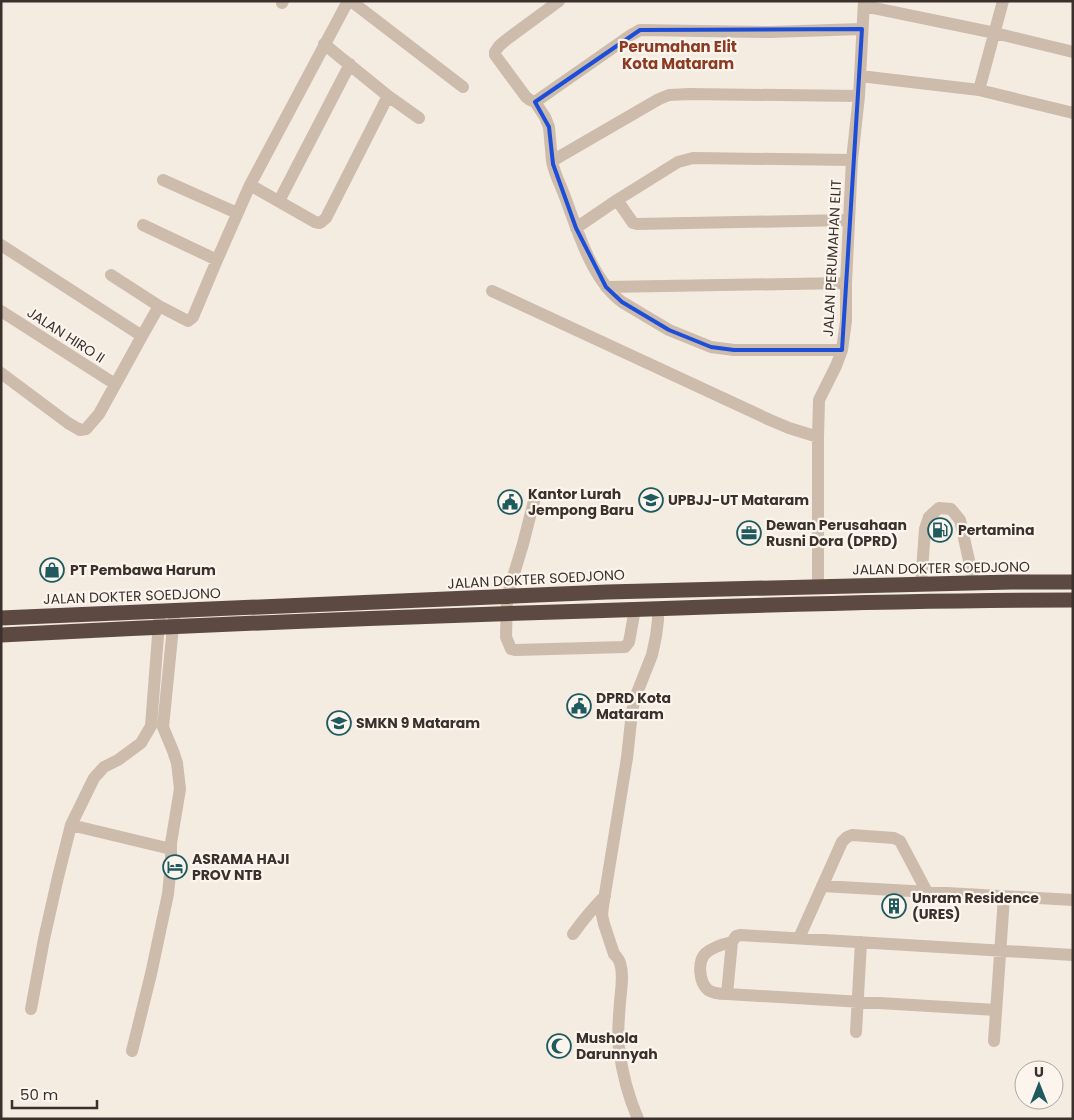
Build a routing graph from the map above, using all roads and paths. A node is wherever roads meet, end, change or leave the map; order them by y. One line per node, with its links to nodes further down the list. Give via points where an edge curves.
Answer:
1 (559, 1): 15 (street, via 495,52 526,97)
2 (1003, 1): 6 (street)
3 (347, 2): 7 (street); 11 (street)
4 (864, 4): 5 (street, JALAN PERUMAHAN ELIT); 6 (street)
5 (862, 29): 10 (street, JALAN PERUMAHAN ELIT); 15 (street, via 770,32 640,30)
6 (995, 33): 8 (street); 12 (street)
7 (324, 44): 9 (street); 21 (street)
8 (1073, 52)
9 (350, 64): 13 (street); 23 (street)
10 (860, 76): 12 (street); 14 (street, JALAN PERUMAHAN ELIT)
11 (463, 87)
12 (979, 90): 16 (street)
13 (388, 96): 17 (street); 23 (street, via 324,222 315,222)
14 (859, 96): 18 (street, JALAN PERUMAHAN ELIT); 19 (street, via 669,95)
15 (535, 102): 19 (street, via 549,127)
16 (1073, 113)
17 (419, 118)
18 (852, 160): 22 (street, via 694,158 678,162); 25 (street, JALAN PERUMAHAN ELIT)
19 (552, 161): 27 (street)
20 (163, 180): 24 (street)
21 (250, 185): 23 (street); 24 (street)
22 (617, 200): 25 (street, via 637,224); 27 (street)
23 (279, 201)
24 (237, 213): 29 (street)
25 (849, 220): 31 (street, JALAN PERUMAHAN ELIT)
26 (143, 225): 29 (street)
27 (576, 228): 32 (street)
28 (1, 245): 36 (street)
29 (217, 260): 34 (street, via 192,318 186,320)
30 (111, 275): 34 (street)
31 (846, 283): 32 (street); 37 (street, JALAN PERUMAHAN ELIT)
32 (606, 287): 37 (street, via 616,298 669,330 711,347)
33 (492, 291): 40 (street, via 770,420)
34 (159, 306): 36 (street)
35 (1, 311): 39 (street, JALAN HIRO II)
36 (142, 336): 39 (street)
37 (842, 350): 40 (street, JALAN PERUMAHAN ELIT, via 819,400)
38 (1, 372): 39 (street, via 80,430 86,429 96,418)
39 (115, 384)
40 (818, 437): 46 (street, JALAN PERUMAHAN ELIT)
41 (536, 493): 47 (street)
42 (1010, 582): 43 (highway, JALAN DOKTER SOEDJONO); 44 (highway, JALAN DOKTER SOEDJONO); 48 (highway)
43 (1073, 582)
44 (974, 583): 45 (highway, JALAN DOKTER SOEDJONO); 45 (street, via 960,520 951,509 939,508 929,517 925,529)
45 (921, 584): 46 (highway, JALAN DOKTER SOEDJONO)
46 (818, 587): 47 (highway, JALAN DOKTER SOEDJONO)
47 (507, 597): 52 (highway, JALAN DOKTER SOEDJONO); 53 (street)
48 (1011, 600): 49 (highway); 50 (highway)
49 (1073, 600)
50 (658, 608): 51 (highway); 62 (street, via 652,656 632,712)
51 (635, 609): 53 (highway); 53 (street, via 629,642 625,647 511,649 506,637)
52 (167, 610): 54 (highway, JALAN DOKTER SOEDJONO); 55 (street)
53 (506, 614): 55 (highway)
54 (1, 618)
55 (166, 627): 56 (highway); 57 (street)
56 (1, 635)
57 (157, 726): 58 (street, via 141,743 104,767 94,778); 59 (street, via 169,738 180,790)
58 (71, 825): 59 (street); 73 (street)
59 (171, 849): 77 (street, via 168,894)
60 (822, 886): 61 (street); 61 (street, via 842,842 852,835 900,841); 66 (street)
61 (928, 892): 63 (street)
62 (605, 896): 65 (street); 78 (street, via 604,924 621,967 618,1029 622,1068)
63 (1004, 897): 64 (street); 69 (street)
64 (1073, 900)
65 (574, 934)
66 (799, 938): 67 (street, via 740,935); 68 (street)
67 (732, 942): 71 (street); 71 (street, via 712,949 701,959 702,981 707,989)
68 (861, 942): 69 (street); 72 (street)
69 (1000, 951): 70 (street); 74 (street)
70 (1073, 955)
71 (728, 994): 72 (street)
72 (857, 1002): 74 (street); 75 (street)
73 (31, 1009)
74 (996, 1010): 76 (street)
75 (856, 1032)
76 (994, 1041)
77 (132, 1051)
78 (638, 1119)

